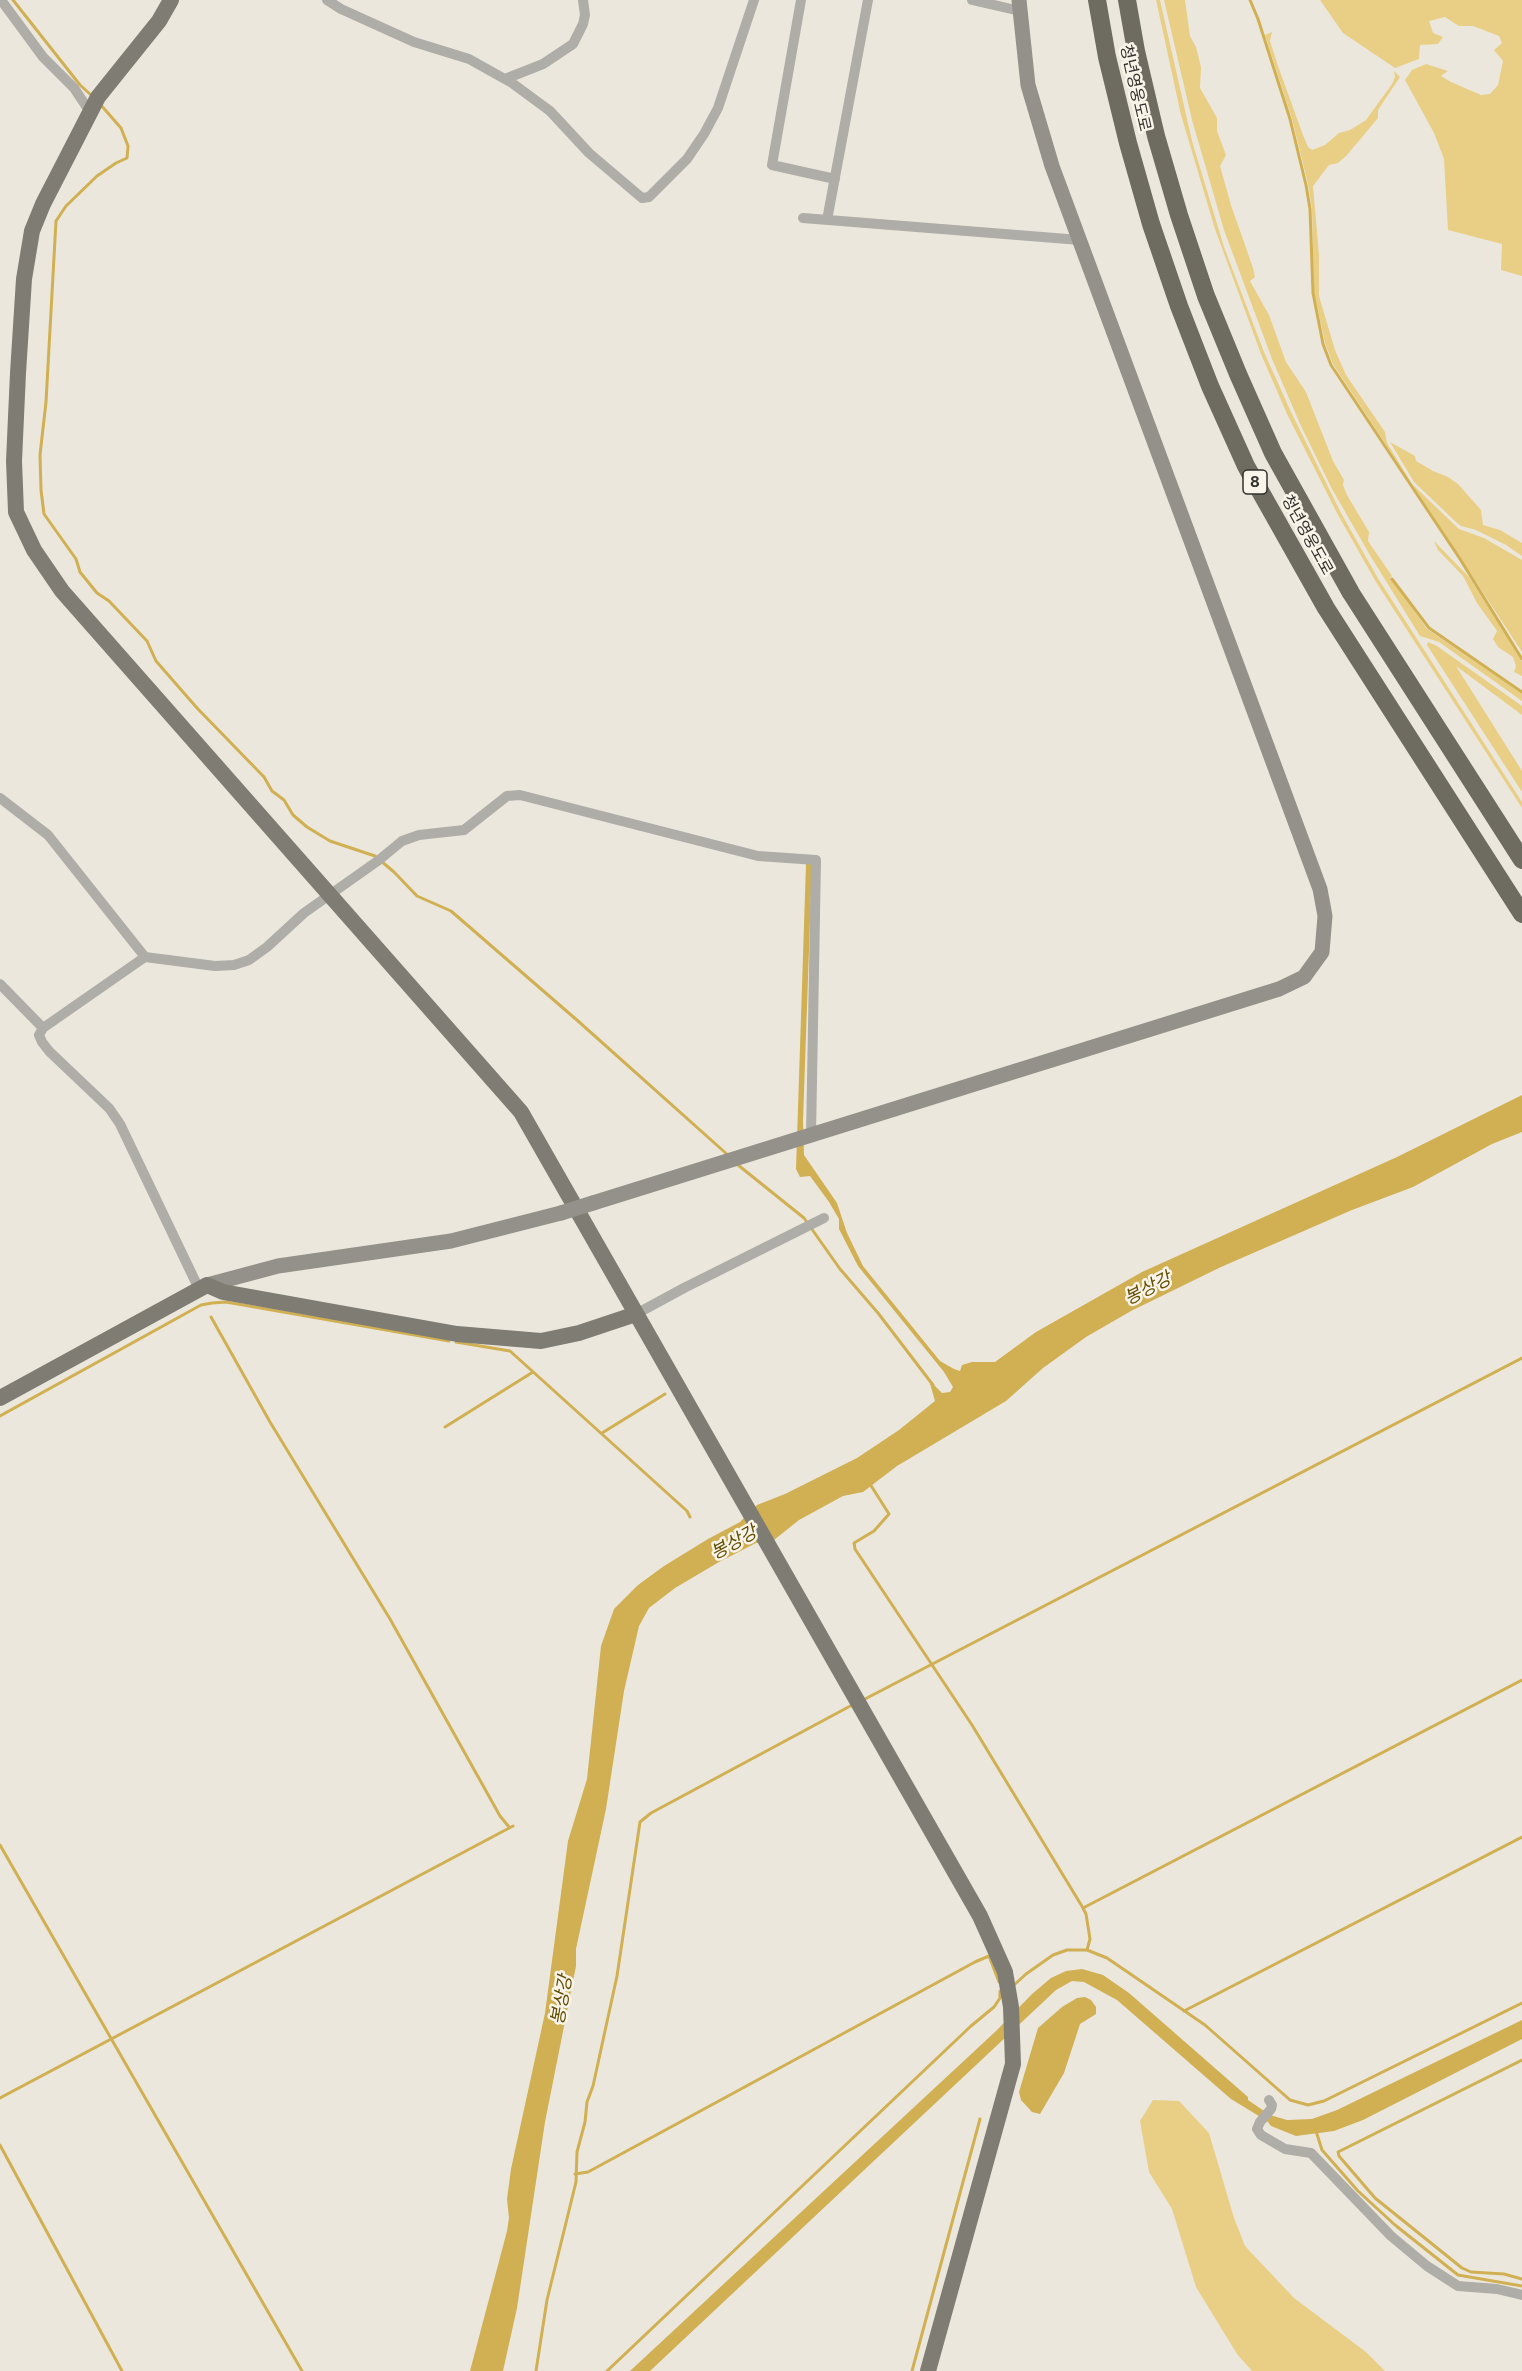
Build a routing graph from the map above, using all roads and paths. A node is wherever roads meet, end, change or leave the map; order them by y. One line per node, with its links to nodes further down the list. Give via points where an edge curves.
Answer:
1 (1, 0): 15 (street)
2 (171, 0): 15 (main road)
3 (327, 0): 13 (street, via 414,42 469,59)
4 (583, 0): 12 (street, via 583,24 573,44)
5 (754, 0): 14 (street, via 709,126 687,159 649,197 642,198 613,174 550,111)
6 (801, 0): 16 (street, via 772,165)
7 (868, 0): 16 (street)
8 (972, 0): 11 (street)
9 (1097, 0): 23 (highway, 청년영웅도로 / 8, via 1118,100 1151,224 1210,386 1246,466 1326,608)
10 (1127, 0): 21 (highway, 청년영웅도로 / 8, via 1156,136 1179,215 1230,355 1273,453 1351,592)
11 (1020, 5): 19 (main road, via 1024,60 1034,110)
12 (530, 70): 13 (street); 14 (street, via 524,80)
13 (505, 79): 14 (street)
14 (524, 91)
15 (90, 112): 22 (main road, via 43,204 29,244 15,428 16,512 34,550 62,591)
16 (835, 179): 18 (street)
17 (803, 218): 18 (street)
18 (827, 220): 19 (street)
19 (1080, 240): 27 (main road, via 1320,889 1325,916 1322,951 1304,977 1279,989)
20 (0, 798): 24 (street, via 48,835)
21 (1522, 860)
22 (329, 895): 24 (street, via 249,960 215,966); 27 (street, via 402,841 464,830 507,796 520,795 758,856 816,860); 30 (main road, via 521,1112)
23 (1522, 914)
24 (146, 957): 26 (street)
25 (0, 984): 26 (street)
26 (43, 1028): 29 (street, via 39,1035 42,1042 97,1094 120,1125)
27 (809, 1136): 29 (main road, bridge, via 561,1213 451,1241 278,1266)
28 (824, 1218): 30 (street, via 684,1288)
29 (203, 1287): 30 (main road, via 457,1334 541,1341 579,1334); 31 (main road)
30 (631, 1305): 34 (main road, via 980,1916 1005,1972 1013,2064)
31 (0, 1398)
32 (1270, 2104): 33 (street, via 1257,2129 1261,2135 1285,2149 1311,2153 1391,2236 1440,2275 1458,2286)
33 (1522, 2295)
34 (928, 2371)

